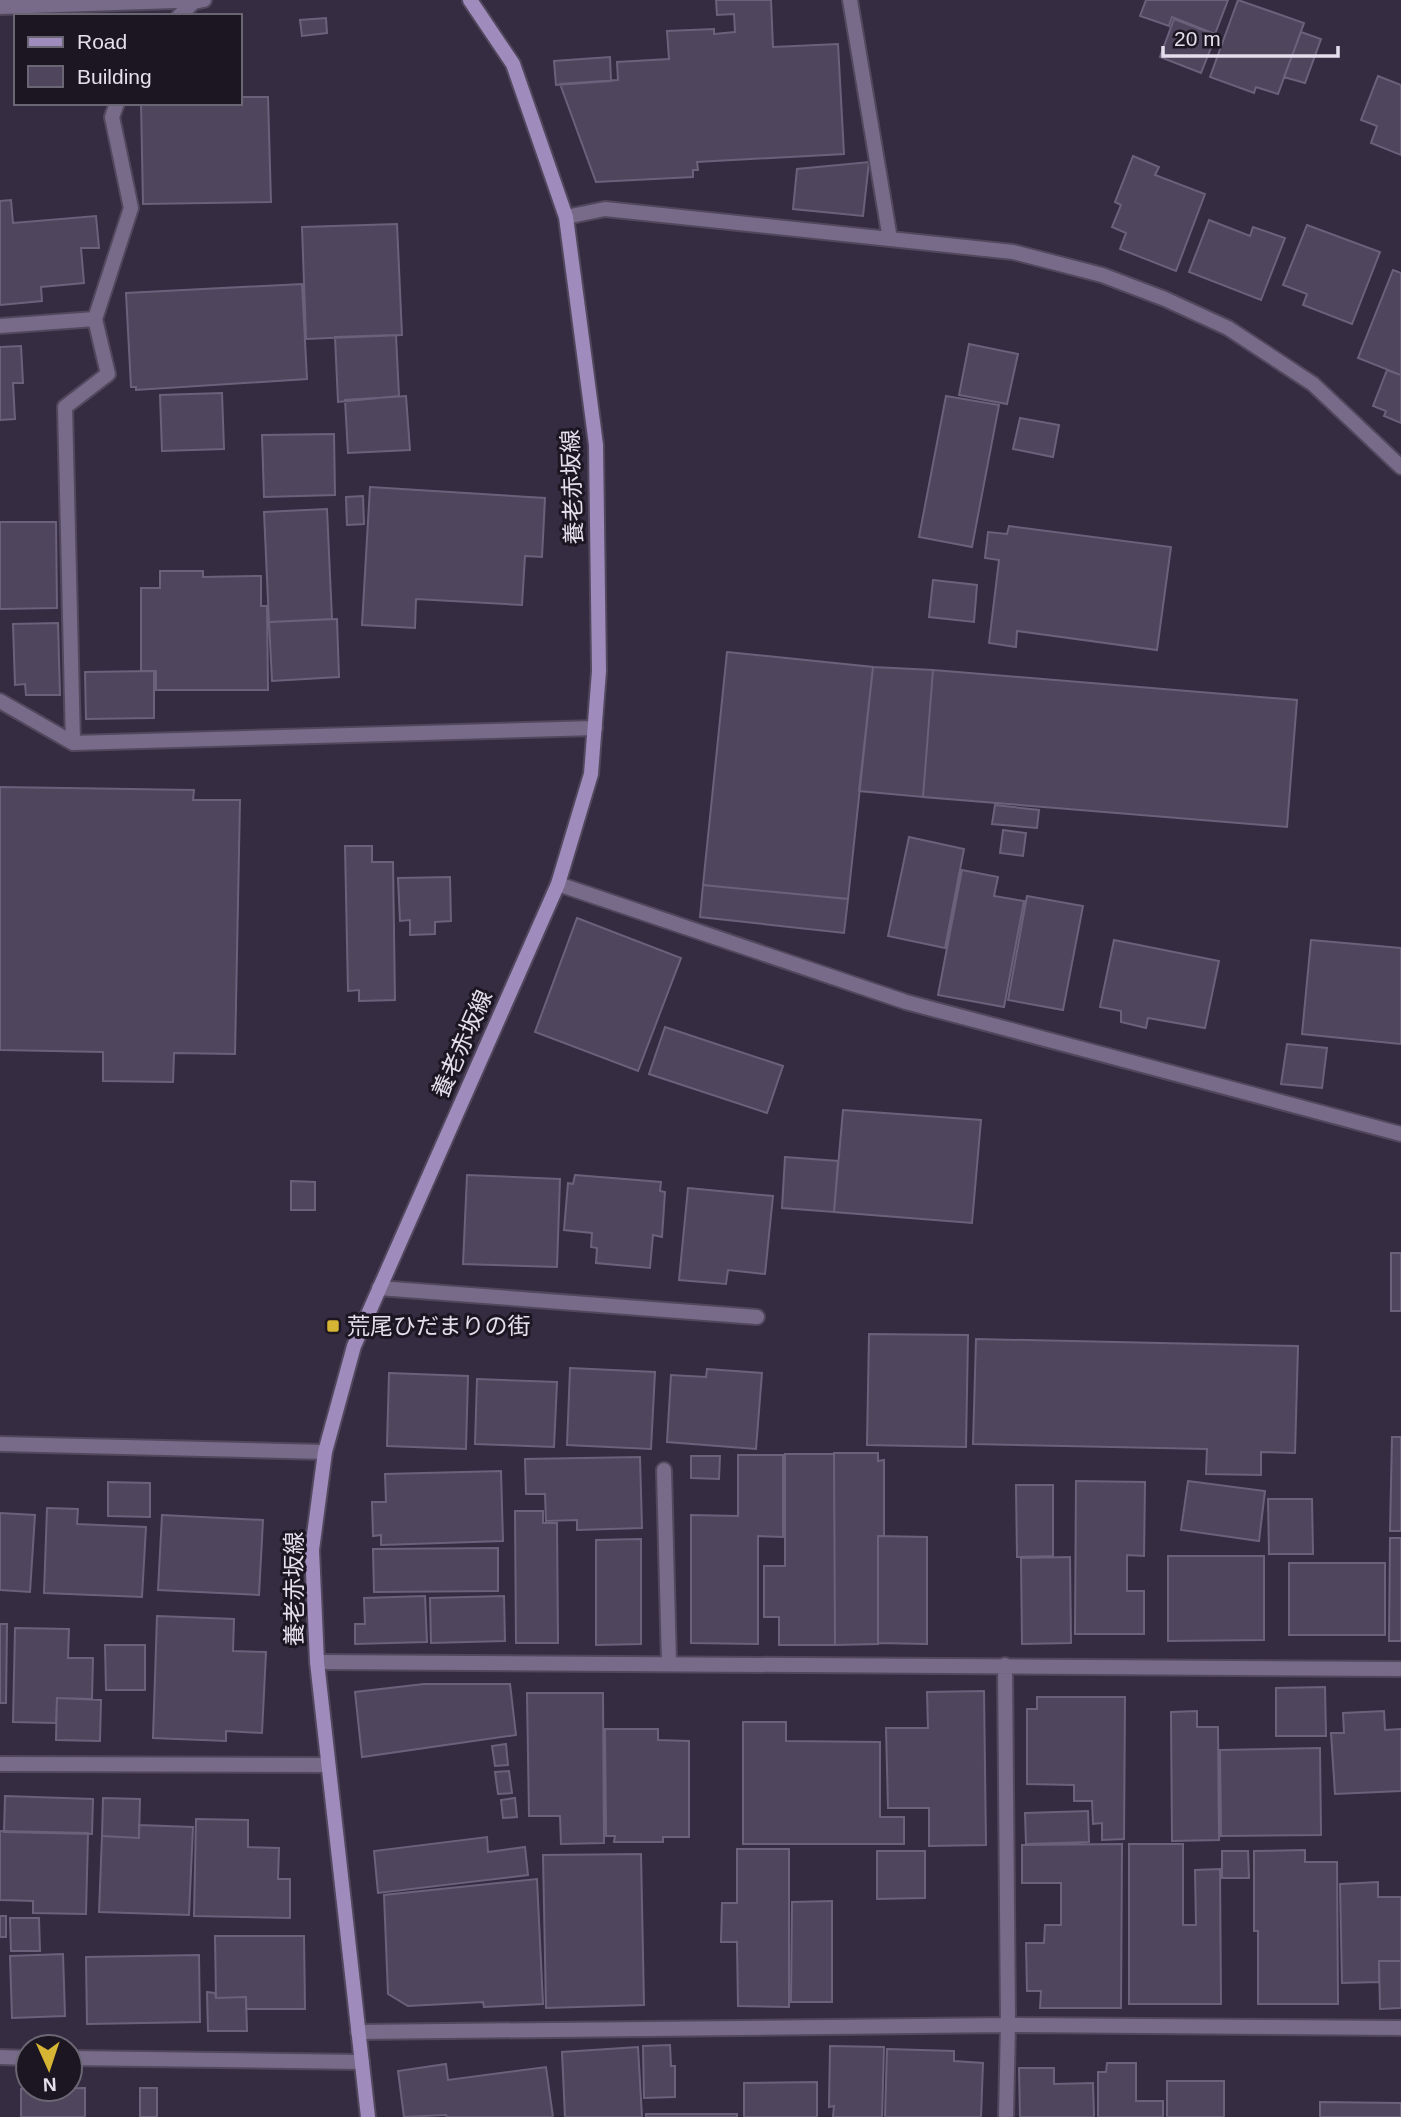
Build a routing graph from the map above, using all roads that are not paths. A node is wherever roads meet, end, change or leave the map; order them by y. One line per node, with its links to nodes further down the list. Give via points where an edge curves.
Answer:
1 (204, 0): 4 (street); 5 (street, via 195,1)
2 (470, 0): 7 (main road, 養老赤坂線, via 513,64)
3 (850, 0): 8 (street)
4 (0, 7)
5 (181, 14)
6 (116, 105): 9 (street, via 112,117 131,208)
7 (566, 217): 8 (street, via 605,209); 13 (main road, 養老赤坂線, via 596,445 599,671)
8 (890, 239): 11 (street, via 1013,252 1102,275 1166,299 1228,328 1313,384)
9 (95, 319): 10 (street); 14 (street, via 107,374 65,407)
10 (0, 326)
11 (1401, 467)
12 (0, 701): 14 (street)
13 (595, 728): 14 (street); 15 (main road, 養老赤坂線, via 591,774)
14 (73, 743)
15 (558, 884): 16 (street, via 906,1002); 17 (main road, 養老赤坂線)
16 (1401, 1134)
17 (379, 1289): 18 (street); 20 (main road, 養老赤坂線, via 354,1346)
18 (757, 1317)
19 (0, 1444): 20 (street)
20 (325, 1452): 22 (main road, 養老赤坂線, via 312,1549)
21 (664, 1470): 23 (street)
22 (317, 1662): 23 (street); 27 (main road, 養老赤坂線)
23 (669, 1663): 24 (street)
24 (1005, 1665): 25 (street); 28 (street)
25 (1401, 1669)
26 (0, 1764): 27 (street)
27 (328, 1765): 30 (main road, 養老赤坂線)
28 (1008, 2025): 29 (street); 30 (street); 34 (street)
29 (1401, 2028)
30 (358, 2032): 32 (main road, 養老赤坂線)
31 (84, 2058): 32 (street)
32 (362, 2062): 33 (main road, 養老赤坂線)
33 (368, 2117)
34 (1006, 2117)

